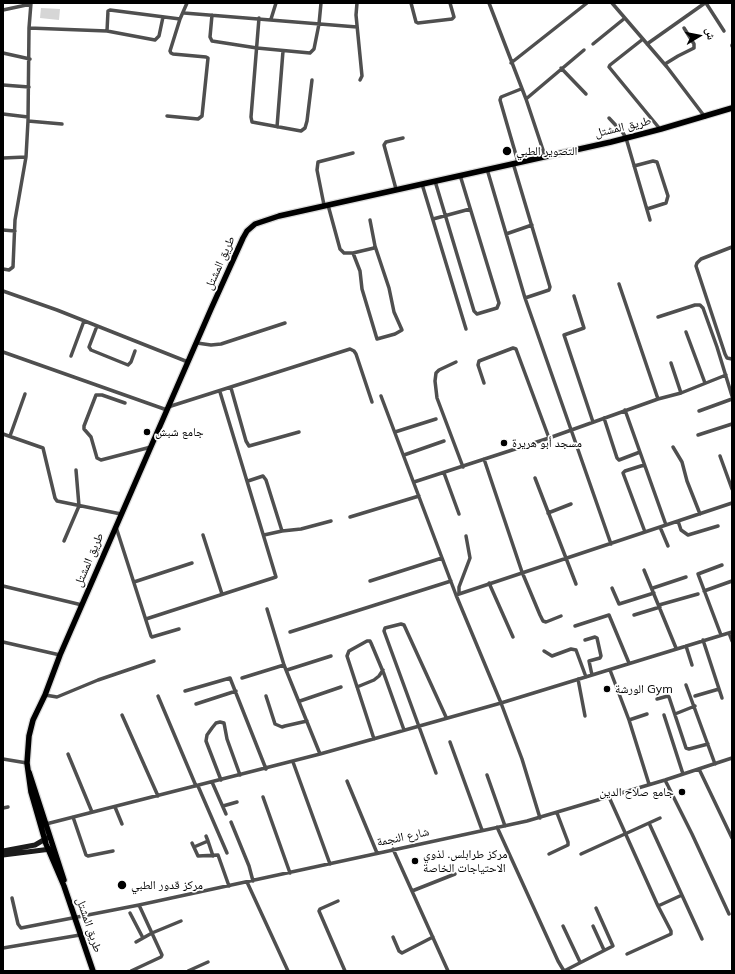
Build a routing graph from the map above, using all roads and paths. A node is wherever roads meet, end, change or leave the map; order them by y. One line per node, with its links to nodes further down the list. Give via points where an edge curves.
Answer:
1 (188, 3): 13 (street)
2 (276, 3): 19 (street)
3 (321, 3): 20 (street)
4 (357, 3): 21 (street)
5 (411, 3): 6 (street, via 418,23 452,19 454,17)
6 (450, 3)
7 (489, 3): 34 (street)
8 (587, 3): 34 (street)
9 (612, 3): 17 (street)
10 (706, 3): 25 (street); 28 (street)
11 (31, 4): 12 (street); 22 (street)
12 (3, 10)
13 (184, 12): 14 (street); 18 (street)
14 (212, 15): 16 (street); 29 (street, via 212,41)
15 (163, 17): 18 (street); 24 (street, via 159,36 155,40); 24 (street, via 110,10)
16 (259, 18): 19 (street); 29 (street)
17 (625, 18): 26 (street); 27 (street)
18 (180, 19): 46 (street, via 170,53 208,58 202,116)
19 (271, 19): 20 (street)
20 (320, 24): 21 (street); 31 (street, via 312,53)
21 (357, 27): 38 (street, via 362,76)
22 (29, 28): 24 (street); 33 (street)
23 (684, 28): 35 (street, via 694,48)
24 (107, 31)
25 (724, 31)
26 (643, 39): 28 (street); 52 (street, via 609,67)
27 (593, 44)
28 (647, 44): 35 (street)
29 (257, 48): 31 (street); 51 (street, via 251,121)
30 (584, 50): 36 (street)
31 (283, 51): 51 (street)
32 (3, 53): 33 (street)
33 (30, 59): 40 (street)
34 (511, 63): 41 (street)
35 (665, 64): 47 (street)
36 (561, 68): 42 (street); 43 (street)
37 (312, 80): 51 (street, via 305,128 301,131)
38 (360, 80)
39 (3, 85): 40 (street)
40 (29, 87): 49 (street)
41 (521, 89): 43 (street); 59 (street, via 501,97 500,100)
42 (586, 94)
43 (526, 99): 56 (street)
44 (732, 108): 47 (main road, طريق المشتل)
45 (3, 114): 49 (street)
46 (167, 116)
47 (705, 117): 52 (main road, طريق المشتل)
48 (609, 118): 54 (street)
49 (28, 119): 50 (street); 57 (street)
50 (62, 124)
51 (277, 127)
52 (660, 130): 54 (main road, طريق المشتل)
53 (403, 138): 65 (street, via 386,142 384,145)
54 (626, 138): 56 (main road, طريق المشتل); 60 (street)
55 (353, 153): 66 (street, via 318,162 316,170)
56 (545, 156): 59 (main road, طريق المشتل)
57 (26, 157): 58 (street); 75 (street)
58 (3, 158)
59 (515, 162): 61 (main road, طريق المشتل); 73 (street)
60 (634, 166): 68 (street); 68 (street, via 657,162 668,196 666,203)
61 (487, 169): 62 (main road, طريق المشتل); 76 (street)
62 (460, 175): 63 (main road, طريق المشتل); 67 (street)
63 (435, 181): 64 (main road, طريق المشتل); 69 (street)
64 (422, 184): 65 (main road, طريق المشتل); 70 (street)
65 (396, 189): 66 (main road, طريق المشتل)
66 (326, 204): 79 (street, via 340,249 344,253); 91 (main road, طريق المشتل, via 263,221 248,231)
67 (470, 209): 69 (street); 69 (street, via 499,303 497,308 478,314 474,311)
68 (647, 209): 72 (street)
69 (446, 216): 70 (street)
70 (433, 219): 89 (street)
71 (370, 220): 77 (street)
72 (650, 220)
73 (532, 225): 76 (street); 84 (street, via 550,287 549,290)
74 (3, 230): 75 (street)
75 (15, 231): 80 (street, via 13,267 9,270)
76 (506, 234): 84 (street)
77 (375, 246): 79 (street); 79 (street, via 394,312 402,330 395,334 377,339)
78 (732, 247): 95 (street, via 701,259 696,266 725,354 727,358)
79 (353, 253)
80 (3, 269)
81 (619, 284): 108 (street)
82 (3, 291): 86 (street)
83 (574, 296): 117 (street, via 584,328 564,335)
84 (524, 298): 119 (street)
85 (658, 317): 99 (street, via 700,305)
86 (84, 321): 88 (street); 94 (street)
87 (285, 323): 91 (street, via 221,344)
88 (97, 326): 92 (street, via 89,347 91,350 128,365); 96 (street)
89 (466, 329)
90 (686, 332): 101 (street)
91 (197, 343): 96 (main road, طريق المشتل)
92 (136, 351)
93 (3, 352): 112 (street)
94 (71, 356)
95 (732, 359)
96 (188, 362): 112 (main road, طريق المشتل)
97 (456, 362): 134 (street, via 439,370 435,381 437,398)
98 (670, 363): 104 (street)
99 (726, 375): 101 (street); 107 (street)
100 (484, 383): 125 (street, via 479,361 516,349)
101 (705, 384): 104 (street)
102 (231, 388): 103 (street); 110 (street, via 350,350 356,354); 120 (street, via 249,446)
103 (220, 392): 112 (street); 138 (street)
104 (681, 393): 108 (street)
105 (25, 394): 124 (street)
106 (381, 396): 121 (street)
107 (732, 396)
108 (658, 399): 113 (street)
109 (732, 399): 114 (street)
110 (372, 402)
111 (125, 403): 127 (street, via 96,395 84,429 92,440 98,458 101,460)
112 (168, 409): 127 (main road, طريق المشتل)
113 (626, 410): 115 (street); 129 (street)
114 (699, 411)
115 (604, 418): 117 (street); 129 (street, via 619,460)
116 (436, 419): 121 (street)
117 (593, 422): 119 (street)
118 (732, 424): 123 (street)
119 (571, 429): 125 (street); 162 (street)
120 (299, 432)
121 (395, 432): 130 (street)
122 (3, 434): 124 (street)
123 (698, 435)
124 (10, 436): 144 (street, via 43,448 56,500)
125 (548, 438): 132 (street)
126 (444, 441): 130 (street)
127 (151, 447): 146 (main road, طريق المشتل)
128 (673, 447): 148 (street, via 682,462)
129 (640, 452): 133 (street)
130 (404, 455): 139 (street)
131 (720, 456): 140 (street)
132 (484, 459): 134 (street); 169 (street)
133 (644, 465): 152 (street); 157 (street, via 624,473)
134 (463, 466): 136 (street)
135 (76, 470): 144 (street)
136 (444, 473): 139 (street); 147 (street)
137 (535, 478): 145 (street)
138 (248, 481): 156 (street, via 263,476 266,480); 159 (street)
139 (414, 482): 141 (street)
140 (732, 489)
141 (419, 496): 149 (street); 164 (street)
142 (732, 503): 148 (street)
143 (571, 504): 145 (street)
144 (79, 506): 146 (street); 161 (street)
145 (548, 512): 165 (street)
146 (122, 514): 153 (main road, طريق المشتل)
147 (459, 514)
148 (700, 514): 151 (street)
149 (350, 516)
150 (331, 521): 156 (street)
151 (678, 521): 152 (street); 154 (street, via 681,530 688,535)
152 (666, 525): 155 (street)
153 (116, 526): 174 (street); 184 (main road, طريق المشتل)
154 (718, 526)
155 (660, 527): 157 (street); 163 (street)
156 (282, 531): 159 (street)
157 (645, 532): 162 (street)
158 (203, 535): 181 (street)
159 (264, 535): 181 (street, via 276,577)
160 (466, 536): 182 (street, via 470,558)
161 (64, 541)
162 (611, 544): 165 (street)
163 (668, 546)
164 (442, 558): 171 (street); 172 (street)
165 (565, 558): 169 (street); 176 (street)
166 (192, 564): 174 (street)
167 (722, 565): 180 (street, via 698,574)
168 (644, 570): 179 (street)
169 (522, 572): 175 (street); 188 (street, via 543,621)
170 (686, 577): 179 (street)
171 (370, 581)
172 (451, 581): 182 (street); 192 (street)
173 (732, 581): 180 (street)
174 (134, 582): 189 (street)
175 (490, 583): 182 (street); 195 (street)
176 (576, 584)
177 (3, 586): 184 (street)
178 (612, 588): 179 (street, via 619,604)
179 (653, 590): 185 (street)
180 (704, 591): 194 (street)
181 (222, 594): 189 (street)
182 (457, 594): 229 (street)
183 (698, 594): 185 (street)
184 (82, 605): 203 (main road, طريق المشتل)
185 (659, 606): 187 (street); 201 (street)
186 (267, 609): 207 (street)
187 (634, 615)
188 (561, 616)
189 (146, 619): 191 (street, via 152,637)
190 (575, 626): 206 (street, via 609,615)
191 (179, 630)
192 (290, 632)
193 (730, 632): 194 (street); 198 (street)
194 (721, 635): 197 (street)
195 (513, 637)
196 (585, 640): 212 (street, via 597,638 601,656 589,661)
197 (703, 640): 200 (street); 219 (street)
198 (732, 641)
199 (3, 642): 203 (street)
200 (686, 646): 201 (street); 208 (street)
201 (676, 648): 206 (street)
202 (544, 651): 213 (street, via 552,656 571,649 576,650)
203 (60, 655): 222 (main road, طريق المشتل)
204 (330, 656): 209 (street)
205 (154, 661): 222 (street, via 56,697)
206 (629, 663): 211 (street)
207 (284, 665): 209 (street); 214 (street)
208 (692, 665)
209 (287, 670): 228 (street)
210 (383, 670): 218 (street, via 374,680); 218 (street, via 370,641 348,651 347,656); 241 (street)
211 (610, 670): 212 (street); 238 (street)
212 (592, 675): 213 (street)
213 (586, 677): 215 (street)
214 (242, 678)
215 (578, 679): 229 (street); 236 (street)
216 (686, 685): 231 (street)
217 (341, 687): 228 (street)
218 (357, 687): 242 (street)
219 (719, 689): 225 (street); 226 (street)
220 (185, 691): 221 (street, via 228,677)
221 (236, 691): 230 (street); 252 (street)
222 (45, 695): 251 (main road, طريق المشتل, via 33,720)
223 (158, 696): 263 (street)
224 (266, 696): 239 (street, via 276,724 282,727)
225 (695, 696)
226 (722, 698)
227 (658, 699): 233 (street, via 668,696)
228 (300, 701): 239 (street)
229 (501, 703): 237 (street); 276 (street)
230 (196, 704)
231 (695, 706): 233 (street); 244 (street)
232 (647, 714): 238 (street)
233 (675, 714): 244 (street, via 686,748)
234 (122, 715): 264 (street)
235 (664, 715): 255 (street)
236 (585, 716)
237 (446, 717): 240 (street); 240 (street, via 404,625 385,628)
238 (629, 720): 262 (street)
239 (307, 721): 246 (street)
240 (418, 726): 241 (street); 254 (street)
241 (404, 730): 242 (street)
242 (374, 739): 246 (street)
243 (450, 742): 284 (street)
244 (708, 744): 250 (street)
245 (68, 754): 272 (street)
246 (320, 754): 249 (street)
247 (732, 758): 250 (street, شارع النجمة)
248 (3, 759): 251 (street)
249 (293, 762): 252 (street); 300 (street)
250 (715, 764): 253 (street, شارع النجمة)
251 (27, 766): 280 (main road, طريق المشتل); 287 (main road, طريق المشتل, via 31,792)
252 (266, 768): 256 (street)
253 (699, 769): 255 (street, شارع النجمة); 288 (street)
254 (436, 772)
255 (683, 774): 259 (street, شارع النجمة)
256 (240, 775): 258 (street); 258 (street, via 224,723 216,723 209,731 206,741)
257 (487, 775): 282 (street)
258 (221, 780): 261 (street)
259 (665, 780): 262 (street, شارع النجمة); 314 (street)
260 (347, 781): 295 (street)
261 (212, 782): 263 (street); 269 (street)
262 (649, 784): 266 (street, شارع النجمة)
263 (197, 786): 264 (street); 294 (street)
264 (158, 796): 268 (street)
265 (262, 797): 301 (street)
266 (609, 797): 273 (street, شارع النجمة); 285 (street)
267 (237, 802): 269 (street)
268 (115, 806): 272 (street); 281 (street)
269 (223, 806): 274 (street)
270 (8, 807): 271 (street)
271 (3, 808)
272 (92, 812): 275 (street)
273 (557, 812): 276 (street, شارع النجمة); 296 (street, via 568,845)
274 (226, 814)
275 (74, 817): 280 (street); 293 (street, via 86,855)
276 (540, 818): 282 (street, شارع النجمة)
277 (660, 818): 279 (street)
278 (231, 822): 303 (street)
279 (649, 823): 285 (street); 307 (street)
280 (46, 824): 287 (main road, طريق المشتل)
281 (122, 824)
282 (505, 826): 283 (street, شارع النجمة)
283 (497, 827): 284 (street, شارع النجمة); 330 (street, via 562,970)
284 (482, 830): 291 (street, شارع النجمة)
285 (626, 833): 297 (street); 311 (street)
286 (206, 836): 289 (street)
287 (48, 838): 290 (main road, طريق المشتل); 292 (main road, via 36,845)
288 (732, 838)
289 (208, 841): 299 (street); 299 (street, via 193,845 198,856)
290 (51, 849): 298 (main road); 315 (main road, طريق المشتل, via 64,879)
291 (393, 849): 295 (street, شارع النجمة); 306 (street)
292 (3, 851)
293 (113, 851)
294 (227, 852)
295 (377, 853): 300 (street, شارع النجمة)
296 (549, 854)
297 (581, 854)
298 (3, 855)
299 (213, 856): 305 (street, via 218,855)
300 (330, 864): 301 (street, شارع النجمة)
301 (290, 873): 303 (street, شارع النجمة)
302 (456, 874): 306 (street)
303 (253, 881): 304 (street, شارع النجمة)
304 (247, 882): 305 (street, شارع النجمة); 334 (street)
305 (230, 886): 310 (street, شارع النجمة)
306 (412, 891): 322 (street)
307 (682, 895): 311 (street); 324 (street)
308 (12, 898): 315 (street, شارع النجمة, via 21,928)
309 (338, 900): 335 (street, via 319,911)
310 (139, 905): 315 (street, شارع النجمة); 319 (street)
311 (658, 906): 328 (street, via 671,934)
312 (596, 908): 327 (street, via 613,944 612,948)
313 (130, 913): 323 (street)
314 (728, 914)
315 (74, 917): 320 (main road, طريق المشتل)
316 (181, 921): 319 (street)
317 (564, 926): 330 (street)
318 (593, 926): 327 (street)
319 (152, 933): 323 (street); 332 (street, via 162,956)
320 (80, 935): 326 (street); 331 (main road, طريق المشتل)
321 (393, 937): 322 (street, via 402,953)
322 (433, 937): 336 (street)
323 (143, 938): 325 (street)
324 (702, 939)
325 (136, 942)
326 (3, 948)
327 (604, 950): 330 (street)
328 (628, 954)
329 (208, 962): 333 (street)
330 (580, 962)
331 (93, 971)
332 (131, 971)
333 (188, 971)
334 (288, 971)
335 (345, 971)
336 (448, 971)

